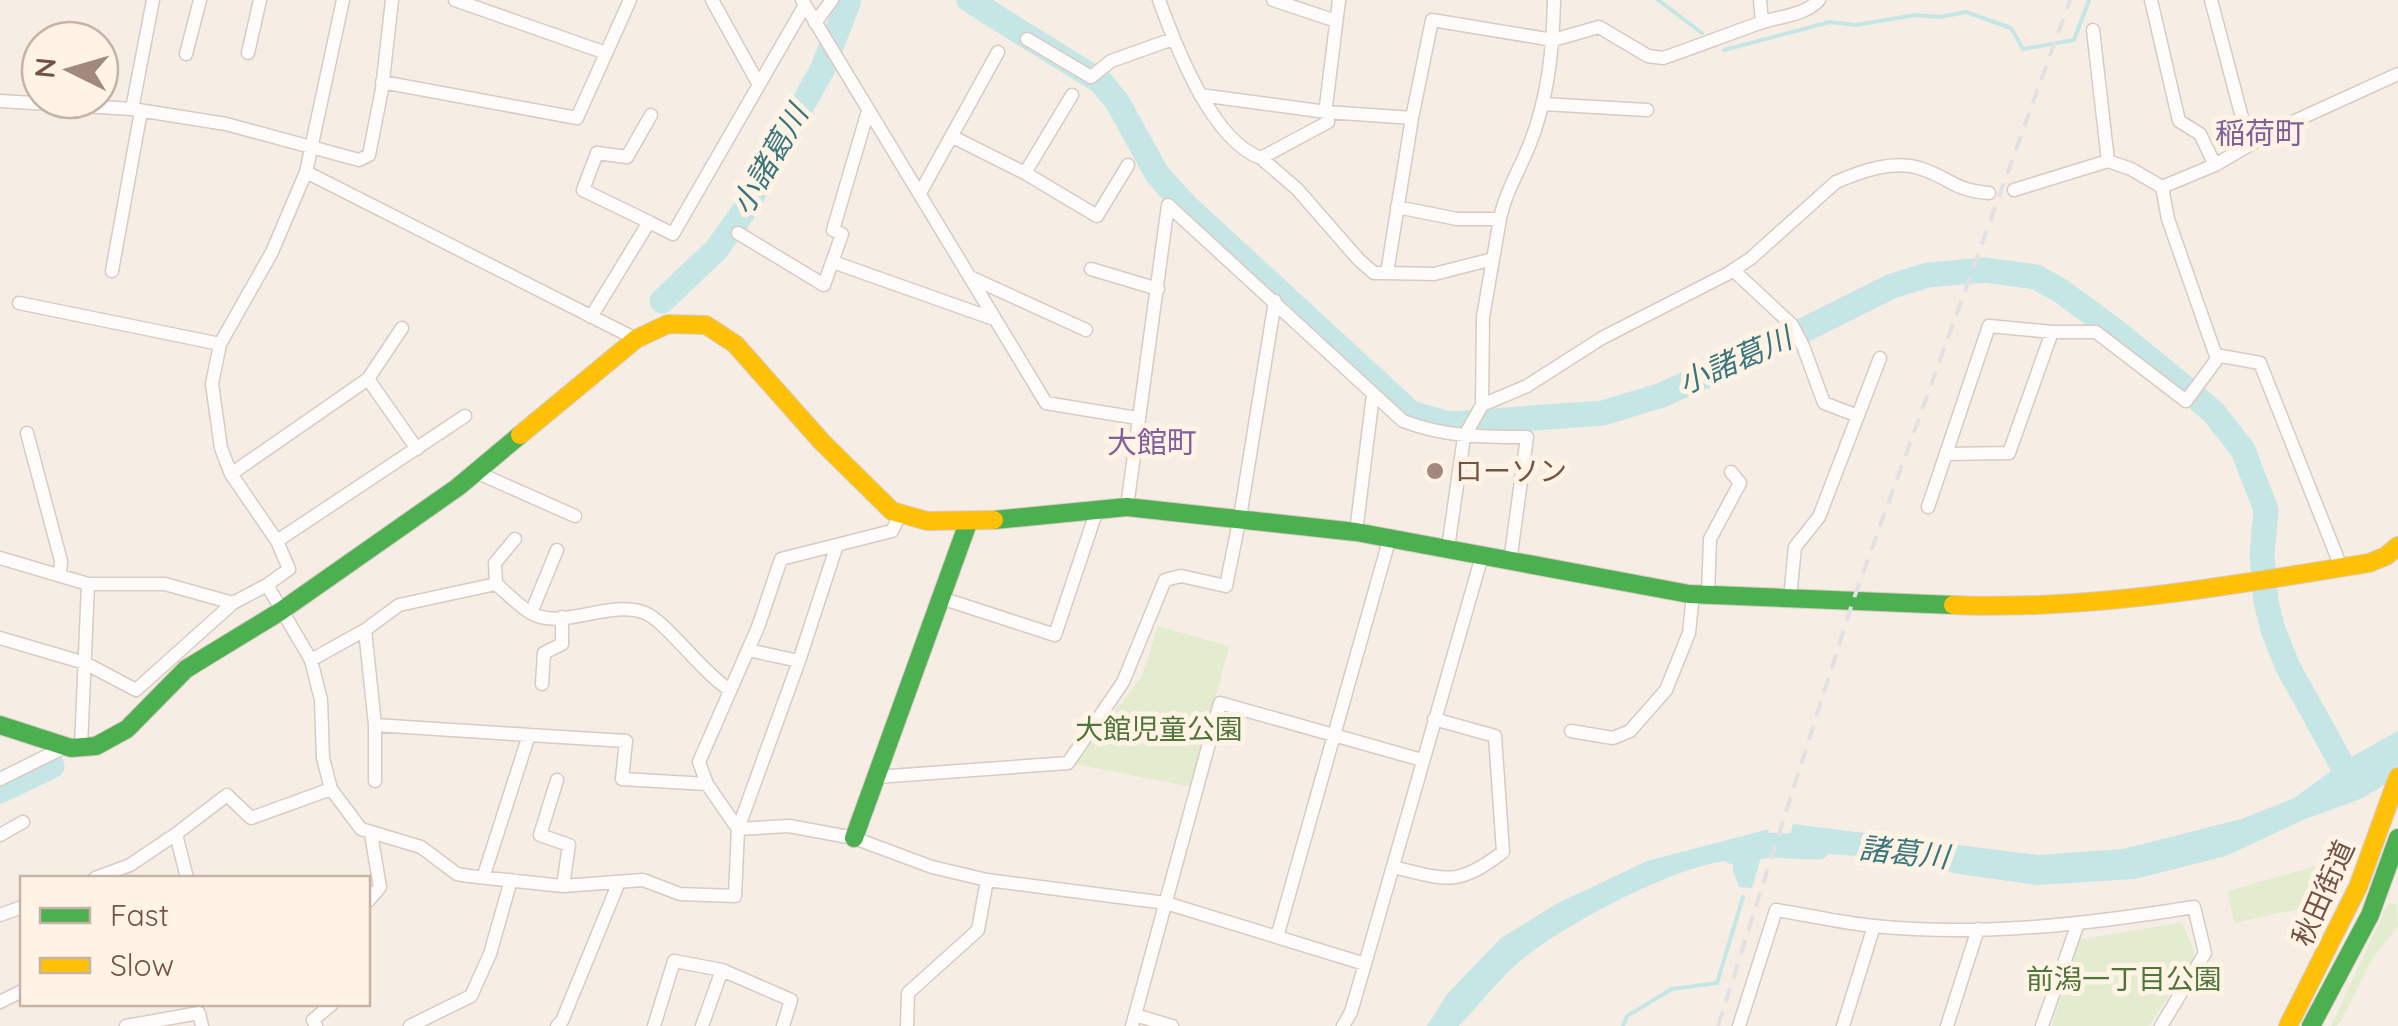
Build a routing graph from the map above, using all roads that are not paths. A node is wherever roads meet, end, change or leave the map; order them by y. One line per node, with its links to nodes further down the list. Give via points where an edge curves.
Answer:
1 (154, 0): 37 (street)
2 (200, 0): 29 (street)
3 (260, 0): 27 (street)
4 (343, 0): 45 (street)
5 (392, 0): 31 (street)
6 (455, 0): 28 (street)
7 (630, 0): 28 (street)
8 (712, 0): 32 (street)
9 (832, 0): 21 (street)
10 (1159, 0): 24 (street)
11 (1273, 0): 19 (street)
12 (1338, 0): 19 (street)
13 (1554, 0): 25 (street)
14 (1760, 0): 20 (street)
15 (1818, 0): 20 (street)
16 (2151, 0): 49 (street, via 2180,121 2200,134)
17 (2211, 0): 44 (street)
18 (804, 2): 21 (street); 32 (street)
19 (1336, 22): 40 (street)
20 (1762, 22): 25 (street, via 1663,58 1599,27)
21 (815, 24): 39 (street)
22 (2093, 30): 47 (street)
23 (1027, 39): 24 (street, via 1091,77 1111,61)
24 (1173, 39): 34 (street)
25 (1554, 40): 36 (street); 42 (street, via 1432,20)
26 (998, 52): 43 (street)
27 (248, 53)
28 (606, 53): 31 (street, via 577,118)
29 (186, 54)
30 (2398, 74): 44 (street)
31 (382, 82): 45 (street, via 369,155 359,160)
32 (758, 84): 58 (street, via 673,234)
33 (1072, 95): 51 (street)
34 (1200, 95): 40 (street); 46 (street, via 1244,152)
35 (0, 101): 37 (street)
36 (1543, 104): 38 (street); 57 (street)
37 (136, 110): 45 (street, via 226,124); 64 (street)
38 (1647, 110)
39 (868, 111): 54 (street); 61 (street, via 833,230 842,234)
40 (1327, 112): 42 (street); 46 (street, via 1328,122)
41 (651, 116): 58 (street, via 628,157 597,153 583,190)
42 (1412, 118): 56 (street)
43 (952, 136): 51 (street); 54 (street)
44 (2250, 144): 49 (street)
45 (313, 149): 50 (street)
46 (1261, 158): 65 (street, via 1359,260 1374,273)
47 (2108, 161): 52 (street); 53 (street)
48 (1128, 164): 51 (street, via 1097,216)
49 (2215, 165): 52 (street)
50 (306, 172): 70 (street); 76 (street, via 272,252)
51 (1026, 173)
52 (2162, 188): 77 (street)
53 (2014, 190)
54 (920, 192): 66 (street)
55 (1990, 193): 63 (street, via 1962,190 1922,169 1869,169 1836,182)
56 (1398, 207): 57 (street, via 1457,220); 65 (street)
57 (1500, 219): 60 (street)
58 (650, 222): 70 (street)
59 (738, 233): 61 (street, via 824,285)
60 (1493, 259): 65 (street, via 1434,274); 81 (street)
61 (832, 262): 71 (street)
62 (1090, 268): 67 (street)
63 (1733, 270): 81 (street); 83 (street, via 1792,325 1824,403)
64 (112, 271)
65 (1387, 273)
66 (970, 277): 71 (street); 73 (street)
67 (1158, 289): 68 (street, via 1168,205); 84 (street)
68 (1274, 301): 80 (street); 97 (street)
69 (19, 303): 76 (street)
70 (591, 317): 75 (street)
71 (991, 318): 84 (street, via 1046,404)
72 (402, 328): 79 (street)
73 (1086, 330)
74 (2052, 332): 77 (street, via 2096,332 2186,401); 88 (street, via 2009,453); 88 (street, via 1989,326)
75 (636, 339): 89 (street); 95 (street, via 668,324 706,326 735,344 822,442)
76 (220, 344): 91 (street, via 213,396)
77 (2216, 355): 110 (street, via 2260,362)
78 (1880, 358): 83 (street)
79 (368, 378): 87 (street); 91 (street)
80 (1373, 395): 86 (street, via 1403,421); 99 (street)
81 (1482, 406): 86 (street)
82 (466, 416): 87 (street)
83 (1858, 416): 117 (street, via 1820,517 1794,547)
84 (1137, 418): 92 (street)
85 (27, 433): 111 (street)
86 (1464, 436): 105 (street); 109 (street, via 1527,438)
87 (416, 449): 102 (street)
88 (1946, 454): 93 (street)
89 (476, 472): 96 (street); 119 (street)
90 (1732, 472): 115 (street, via 1740,483 1710,539)
91 (231, 474): 102 (street)
92 (1127, 507): 94 (street); 97 (street)
93 (1928, 508)
94 (1097, 510): 98 (street); 116 (street, via 1054,635)
95 (900, 515): 98 (street); 103 (street, via 892,530)
96 (575, 516)
97 (1240, 517): 99 (street); 138 (street, via 1226,586 1180,576 1165,580 1123,682 1068,763)
98 (968, 523): 116 (street)
99 (1356, 532): 100 (street)
100 (1390, 537): 105 (street); 134 (street)
101 (516, 538): 113 (street, via 495,563)
102 (276, 541): 114 (street, via 290,569)
103 (837, 545): 124 (street, via 781,559); 126 (street)
104 (2398, 546): 110 (street, via 2368,563)
105 (1448, 548): 107 (street)
106 (557, 550): 120 (street)
107 (1482, 556): 109 (street); 130 (street)
108 (0, 558): 111 (street)
109 (1510, 562): 115 (street)
110 (2341, 568): 117 (street, via 2055,606)
111 (60, 575): 112 (street)
112 (88, 584): 118 (street, via 165,584); 127 (street)
113 (496, 584): 120 (street); 122 (street, via 399,605)
114 (267, 585): 118 (street); 119 (street)
115 (1700, 594): 117 (street); 133 (street, via 1666,690 1630,731 1613,738)
116 (941, 598): 138 (street)
117 (1790, 598)
118 (233, 602): 127 (street, via 136,690)
119 (281, 611): 125 (street); 136 (street, via 186,669 127,729 96,746)
120 (531, 613): 121 (street)
121 (562, 617): 128 (street, via 562,644 544,653); 129 (street, via 627,608 650,614 712,680)
122 (365, 630): 125 (street); 131 (street)
123 (0, 638): 127 (street)
124 (748, 650): 126 (street); 129 (street)
125 (311, 660): 144 (street)
126 (799, 662): 146 (street)
127 (85, 664): 136 (street)
128 (542, 684)
129 (730, 690): 143 (street, via 699,762)
130 (1434, 719): 137 (street); 152 (street, via 1495,736 1503,852 1477,872 1448,880)
131 (375, 724): 135 (street); 142 (street)
132 (0, 725): 136 (street)
133 (1571, 731)
134 (1333, 735): 137 (street); 161 (street, via 1220,703); 165 (street)
135 (530, 736): 143 (street, via 626,741 622,779); 153 (street)
136 (72, 748): 140 (street)
137 (1422, 760): 152 (street)
138 (877, 777): 150 (street)
139 (2398, 777): 186 (street, 秋田街道, via 2350,903)
140 (0, 779)
141 (557, 780): 159 (street, via 540,835 569,845)
142 (375, 781)
143 (707, 784): 146 (street)
144 (331, 788): 147 (street, via 251,818 227,795); 148 (street)
145 (23, 822): 149 (street)
146 (738, 829): 150 (street, via 789,826); 158 (street, via 735,896)
147 (176, 834): 154 (street); 155 (street)
148 (371, 834): 153 (street, via 420,847 457,874); 160 (street, via 380,887)
149 (0, 835)
150 (854, 838): 157 (street)
151 (2398, 838): 187 (street, 秋田街道, via 2370,914)
152 (1393, 867): 166 (street)
153 (484, 875): 156 (street)
154 (101, 876)
155 (186, 876)
156 (511, 880): 159 (street); 173 (street, via 471,996)
157 (987, 880): 161 (street); 178 (street, via 978,930 908,993)
158 (619, 882): 159 (street); 174 (street)
159 (563, 886)
160 (370, 899)
161 (1166, 904): 165 (street); 170 (street)
162 (1874, 926): 164 (street); 181 (street, via 1776,910); 182 (street)
163 (2077, 926): 164 (street); 184 (street); 185 (street, via 2194,907 2206,954)
164 (1978, 930): 183 (street)
165 (1277, 937): 166 (street)
166 (1365, 964): 180 (street)
167 (722, 970): 175 (street, via 674,960); 176 (street); 177 (street, via 791,1000)
168 (330, 1006): 172 (street, via 313,1020)
169 (201, 1014): 171 (street)
170 (1133, 1021): 179 (street)
171 (126, 1026)
172 (316, 1026)
173 (410, 1026)
174 (558, 1026)
175 (654, 1026)
176 (702, 1026)
177 (783, 1026)
178 (907, 1026)
179 (1172, 1026)
180 (1343, 1026)
181 (1740, 1026)
182 (1843, 1026)
183 (1948, 1026)
184 (2042, 1026)
185 (2161, 1026)
186 (2288, 1026)
187 (2311, 1026)

